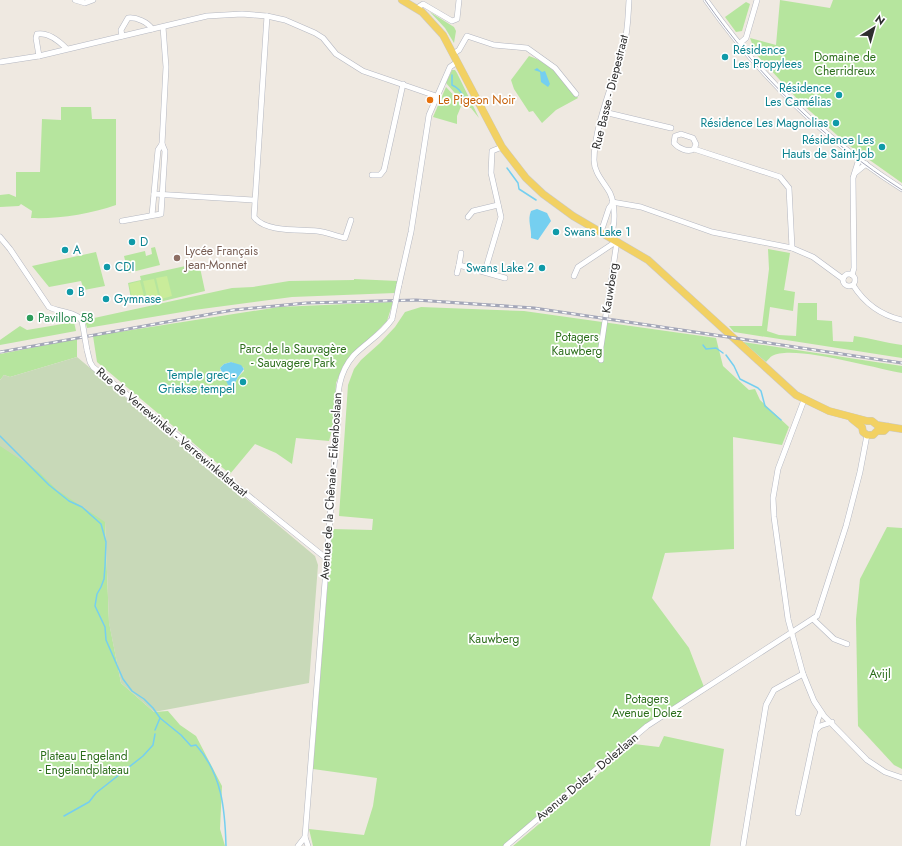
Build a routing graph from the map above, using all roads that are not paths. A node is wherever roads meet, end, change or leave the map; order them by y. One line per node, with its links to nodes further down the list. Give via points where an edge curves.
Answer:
1 (75, 0): 2 (street, via 85,3)
2 (93, 0)
3 (402, 0): 8 (main road)
4 (459, 0): 8 (street, via 458,19 452,20 423,4)
5 (629, 0): 22 (street, Rue Basse - Diepestraat, via 625,43)
6 (706, 0): 13 (street)
7 (757, 0): 13 (street, via 746,38)
8 (417, 8): 15 (main road, via 438,29)
9 (267, 16): 10 (street, via 207,16); 19 (street, via 286,20 315,33 323,38 336,54 362,70); 34 (street)
10 (163, 27): 11 (street); 24 (street, via 166,67)
11 (152, 29): 12 (street); 12 (street, via 150,25 134,17 128,18 121,30)
12 (122, 36): 14 (street)
13 (739, 44): 27 (street, via 794,104)
14 (66, 48): 16 (street); 16 (street, via 43,33 37,34)
15 (453, 54): 18 (main road); 20 (street, via 459,50 467,36 494,45 529,49 555,68)
16 (39, 56): 17 (street)
17 (0, 62)
18 (457, 62): 21 (street, Avenue de la Chênaie - Eikenboslaan, via 450,67); 25 (main road)
19 (403, 84): 21 (street); 30 (street, via 384,170 380,175)
20 (576, 94)
21 (436, 96): 61 (street, Avenue de la Chênaie - Eikenboslaan, bridge, via 428,115 411,232 392,319 378,336 354,355 338,384)
22 (604, 112): 23 (street); 35 (street, Rue Basse - Diepestraat, via 596,140 594,161 596,170 610,193)
23 (671, 128)
24 (162, 144): 32 (street, via 158,150); 33 (street, via 165,151)
25 (502, 147): 36 (street, via 492,151 491,173); 41 (main road, via 526,178 543,194 563,210)
26 (694, 149): 44 (street, via 780,177 789,188)
27 (859, 159): 28 (street); 29 (street)
28 (866, 164): 29 (street); 31 (street)
29 (855, 173): 49 (street)
30 (372, 175)
31 (902, 189)
32 (154, 194): 33 (street); 37 (street)
33 (162, 195): 34 (street); 37 (street, via 161,214)
34 (253, 200): 39 (street, via 256,220 280,228 319,231 345,238)
35 (612, 203): 41 (street); 43 (street, Rue Basse - Diepestraat); 44 (street, via 641,207 712,232)
36 (498, 205): 38 (street, via 473,211); 47 (street, via 500,217)
37 (152, 215): 40 (street)
38 (468, 217)
39 (351, 220)
40 (122, 221)
41 (601, 232): 43 (main road)
42 (0, 237): 61 (street, Rue de Verrewinkel - Verrewinkelstraat, bridge, via 49,307 78,316 82,321 93,367)
43 (614, 239): 50 (street, via 578,267); 55 (street, Kauwberg); 56 (main road, via 648,260 779,381)
44 (792, 248): 51 (street, via 817,259 843,279)
45 (461, 253): 46 (street)
46 (459, 265): 47 (street); 48 (street)
47 (485, 271): 52 (street)
48 (457, 273)
49 (852, 275): 51 (street); 53 (street, via 855,278)
50 (574, 276)
51 (844, 277): 53 (street, via 843,282 846,286)
52 (505, 278)
53 (854, 285): 54 (street, via 870,306 885,315)
54 (902, 320)
55 (601, 360)
56 (804, 400): 57 (main road); 63 (street, via 778,469 773,498)
57 (865, 424): 58 (main road, via 872,421); 60 (main road, via 863,432)
58 (877, 428): 59 (main road); 60 (main road, via 873,435)
59 (902, 429)
60 (867, 435): 62 (street, via 846,526 820,610)
61 (327, 559): 71 (street, Avenue de la Chênaie - Eikenboslaan)
62 (813, 619): 63 (street, Avenue Dolez - Dolezlaan); 64 (street, via 834,639)
63 (791, 632): 65 (street); 74 (street, Avenue Dolez - Dolezlaan, via 647,726)
64 (847, 644)
65 (803, 674): 66 (street); 75 (street, via 774,690 766,705)
66 (821, 712): 67 (street); 68 (street)
67 (832, 722): 68 (street); 69 (street, via 872,764)
68 (816, 730): 70 (street)
69 (902, 778)
70 (798, 814)
71 (306, 837): 72 (street); 73 (street, Avenue de la Chênaie - Eikenboslaan)
72 (298, 846)
73 (308, 846)
74 (506, 846)
75 (743, 846)

